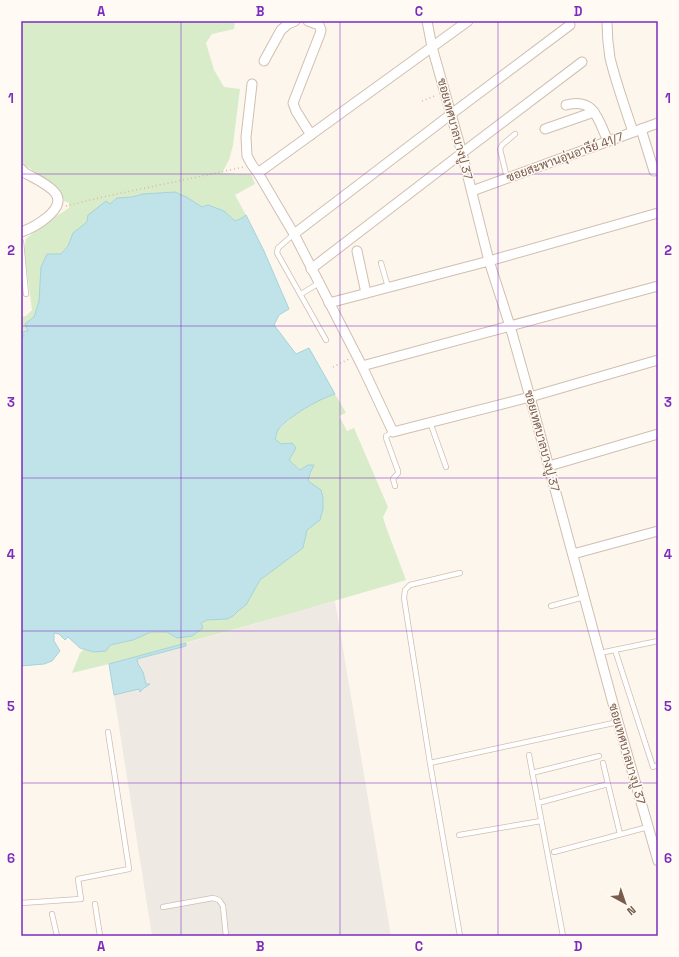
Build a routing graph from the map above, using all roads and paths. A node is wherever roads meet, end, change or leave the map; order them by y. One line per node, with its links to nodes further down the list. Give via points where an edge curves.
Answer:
1 (295, 21): 8 (street, via 282,30)
2 (308, 21): 20 (street, via 319,25 321,30 293,102)
3 (427, 21): 7 (street, ซอยเทศบาลบางปู 37)
4 (468, 21): 7 (street)
5 (607, 21): 18 (street, via 613,68)
6 (570, 25): 15 (street)
7 (432, 47): 11 (street, ซอยเทศบาลบางปู 37); 20 (street)
8 (264, 61)
9 (582, 62): 22 (street)
10 (252, 84): 23 (street, via 246,137 248,156)
11 (444, 92): 12 (path); 15 (street, ซอยเทศบาลบางปู 37)
12 (422, 101)
13 (566, 105): 14 (street, via 585,105)
14 (594, 112): 17 (street); 21 (street)
15 (450, 115): 22 (street, ซอยเทศบาลบางปู 37); 32 (street)
16 (658, 123): 18 (street, ซอยสะพานอุ่นอารีย์ 41/7)
17 (545, 129)
18 (637, 130): 21 (street, ซอยสะพานอุ่นอารีย์ 41/7); 25 (street)
19 (515, 134): 27 (lane, via 500,150)
20 (311, 135): 26 (street)
21 (608, 141): 27 (street, ซอยสะพานอุ่นอารีย์ 41/7)
22 (462, 153): 28 (street, ซอยเทศบาลบางปู 37); 37 (street)
23 (252, 165): 26 (street); 29 (path)
24 (21, 169): 31 (street, via 51,188 58,199 56,208 46,218)
25 (654, 171)
26 (258, 173): 32 (street)
27 (507, 178): 28 (street, ซอยสะพานอุ่นอารีย์ 41/7)
28 (472, 192): 35 (street, ซอยเทศบาลบางปู 37)
29 (68, 206)
30 (658, 213): 35 (street)
31 (21, 232)
32 (294, 234): 37 (street); 43 (lane, via 278,248 277,253)
33 (21, 242): 42 (lane)
34 (357, 251): 41 (street)
35 (490, 261): 40 (street); 45 (street, ซอยเทศบาลบางปู 37)
36 (381, 263): 40 (lane)
37 (312, 269): 38 (street)
38 (318, 283): 43 (lane); 44 (street)
39 (658, 286): 45 (street)
40 (388, 287): 41 (street)
41 (366, 293): 44 (street)
42 (26, 294)
43 (301, 294): 46 (lane)
44 (328, 303): 47 (street)
45 (510, 326): 49 (street); 51 (street, ซอยเทศบาลบางปู 37)
46 (326, 340)
47 (356, 355): 49 (street); 50 (path)
48 (658, 360): 51 (street)
49 (362, 366): 53 (street)
50 (333, 367)
51 (530, 397): 52 (street); 55 (street, ซอยเทศบาลบางปู 37)
52 (430, 422): 53 (street); 56 (lane)
53 (393, 432): 57 (lane, via 386,438 398,472 393,480)
54 (658, 434): 55 (street)
55 (549, 466): 59 (street, ซอยเทศบาลบางปู 37)
56 (446, 467)
57 (395, 486)
58 (658, 531): 59 (street)
59 (573, 554): 61 (street, ซอยเทศบาลบางปู 37)
60 (460, 573): 70 (lane, via 410,585 405,590 404,598)
61 (584, 597): 62 (lane); 65 (street, ซอยเทศบาลบางปู 37)
62 (551, 606)
63 (658, 641): 64 (lane)
64 (615, 650): 65 (lane); 72 (lane, via 653,767)
65 (600, 653): 66 (street, ซอยเทศบาลบางปู 37)
66 (618, 722): 70 (lane); 77 (street, ซอยเทศบาลบางปู 37)
67 (108, 732): 83 (lane, via 129,869 78,879 81,899)
68 (529, 755): 73 (lane)
69 (599, 756): 73 (lane)
70 (430, 763): 90 (lane)
71 (603, 763): 74 (lane)
72 (658, 765)
73 (532, 773): 75 (lane)
74 (608, 784): 75 (lane); 79 (lane)
75 (538, 803): 76 (lane)
76 (541, 821): 78 (lane); 91 (lane)
77 (648, 827): 79 (lane); 80 (street, ซอยเทศบาลบางปู 37)
78 (459, 834)
79 (620, 834): 81 (lane)
80 (656, 843): 82 (street, ซอยเทศบาลบางปู 37)
81 (554, 852)
82 (658, 861)
83 (21, 903)
84 (95, 904): 88 (lane)
85 (163, 907): 89 (lane, via 213,898 219,900 223,906)
86 (52, 914): 87 (lane)
87 (56, 936)
88 (100, 936)
89 (226, 936)
90 (460, 936)
91 (563, 936)

